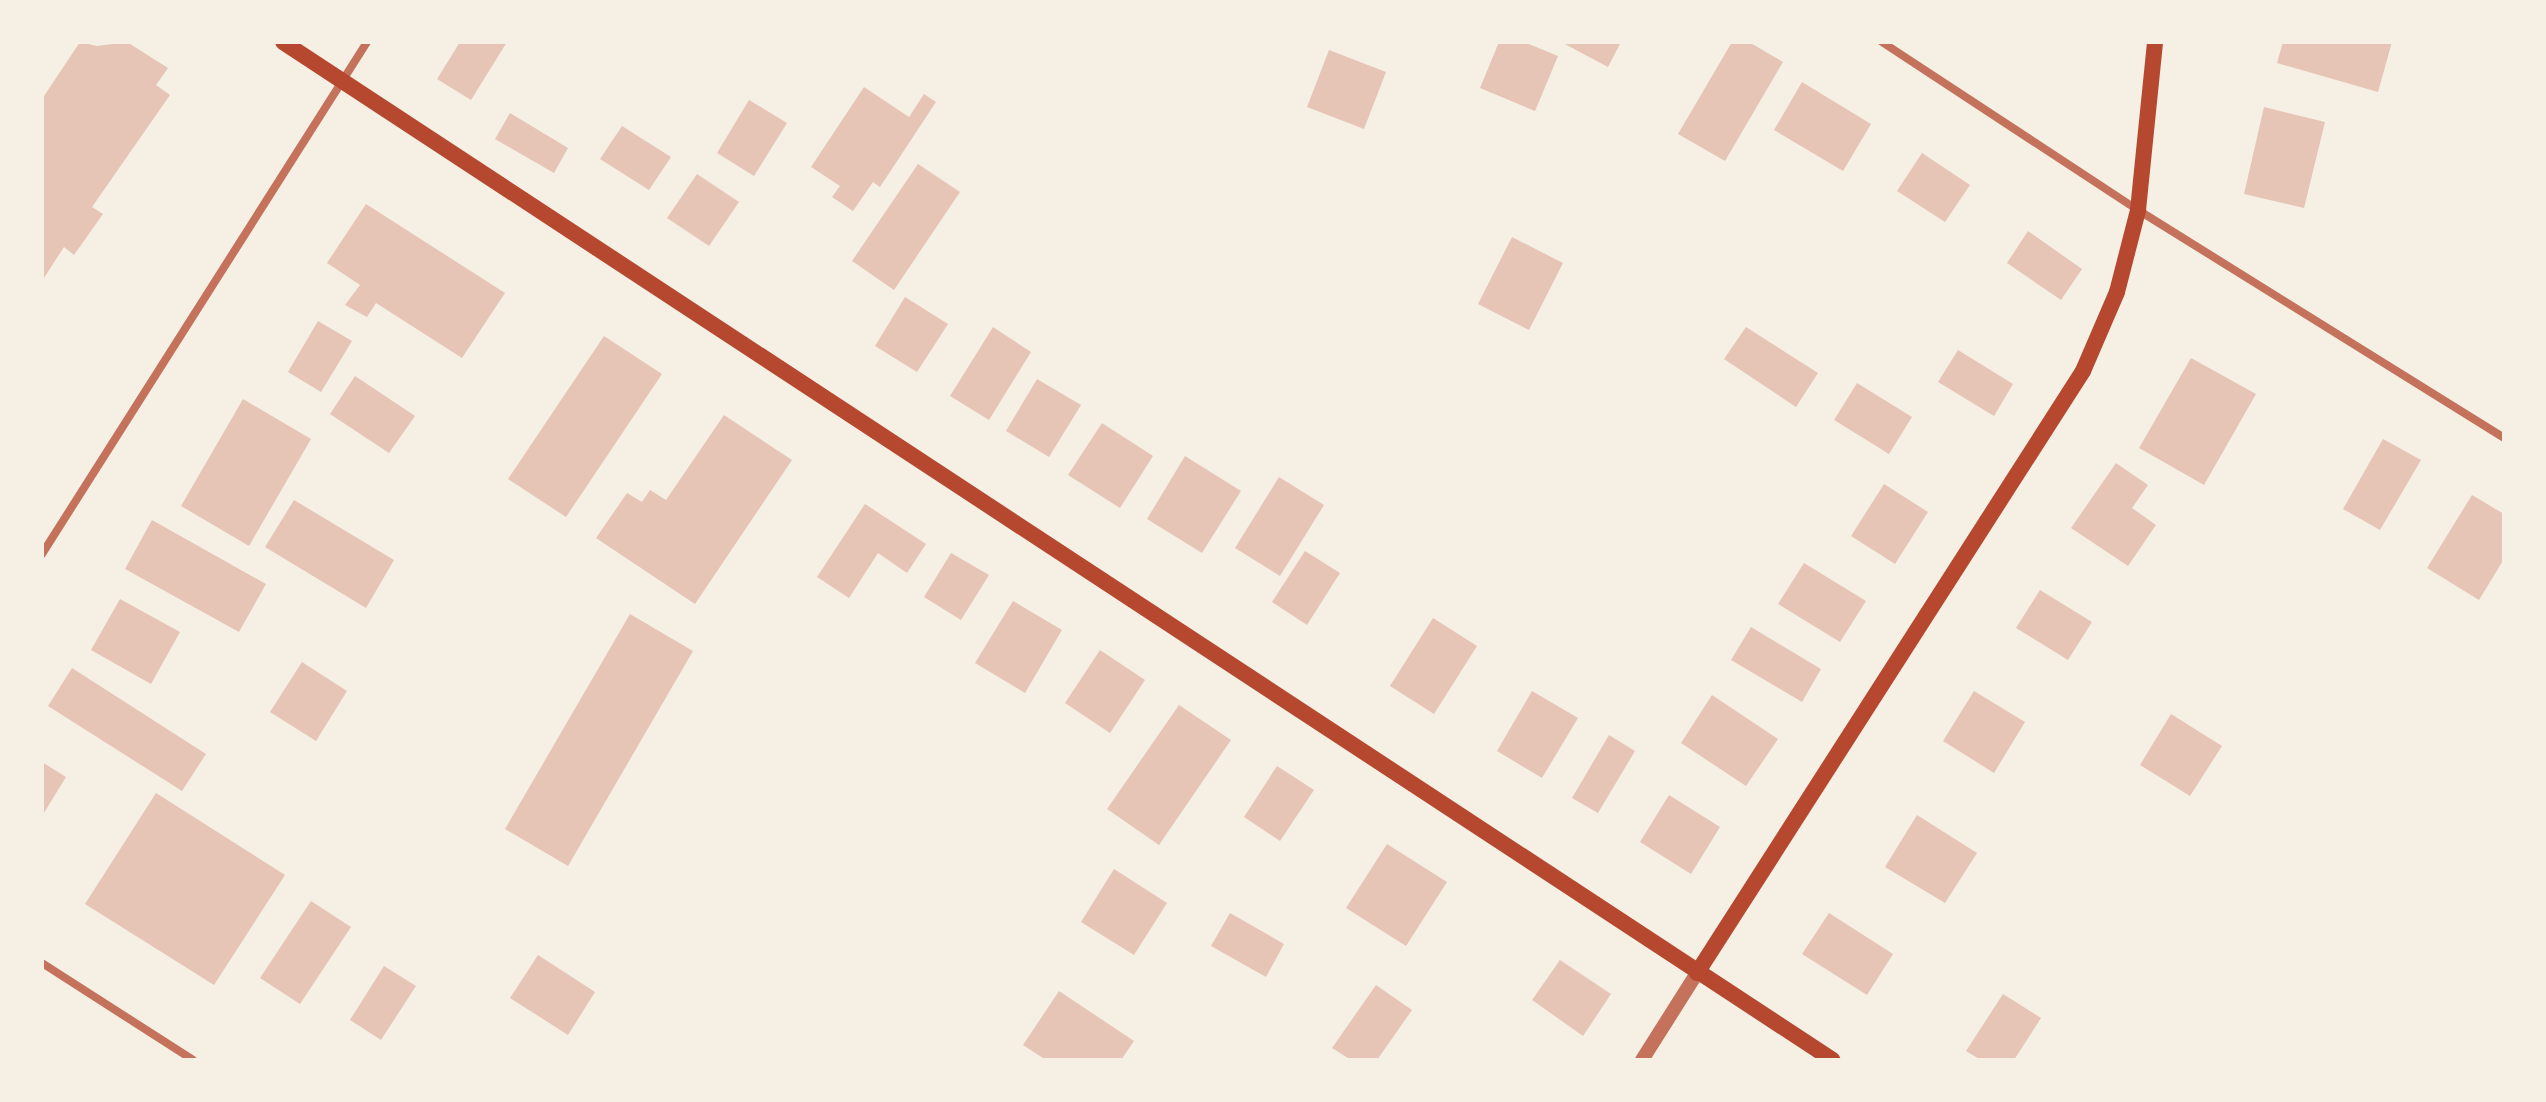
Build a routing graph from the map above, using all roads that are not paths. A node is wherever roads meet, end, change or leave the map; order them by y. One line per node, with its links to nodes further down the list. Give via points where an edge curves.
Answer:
1 (283, 42): 5 (main road)
2 (367, 42): 5 (street)
3 (1882, 42): 6 (street)
4 (2155, 42): 6 (main road)
5 (342, 82): 8 (street); 10 (main road)
6 (2138, 210): 7 (street); 10 (main road, via 2117,292 2083,371)
7 (2504, 438)
8 (42, 554)
9 (42, 963): 11 (street)
10 (1697, 973): 12 (street); 13 (main road)
11 (193, 1060)
12 (1642, 1060)
13 (1833, 1060)

